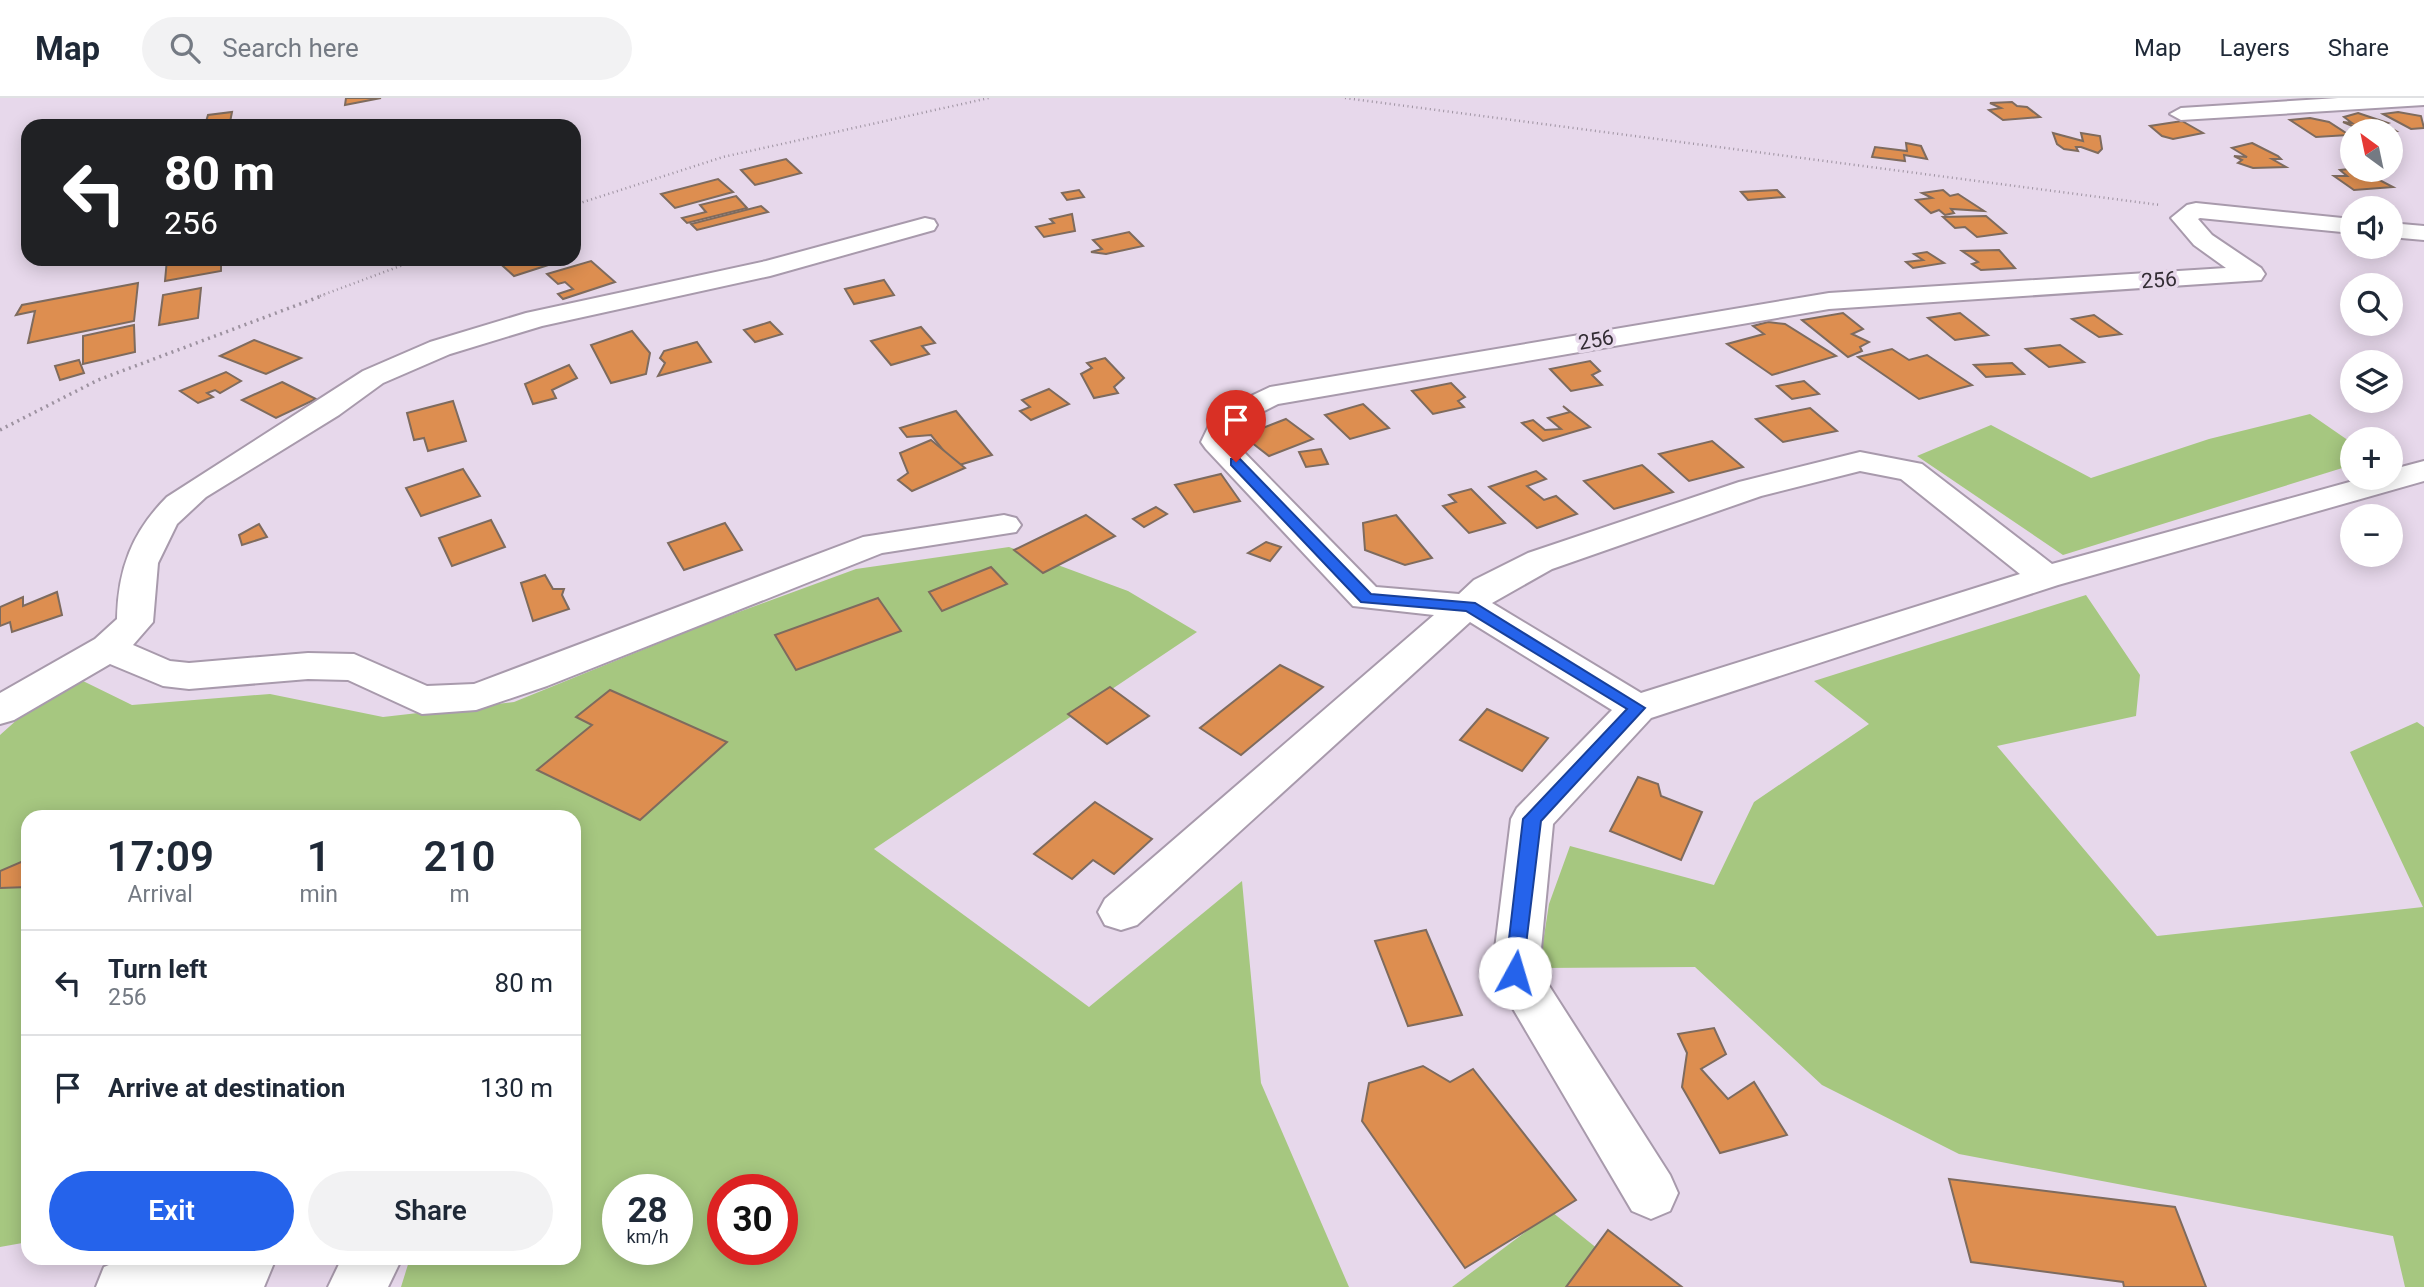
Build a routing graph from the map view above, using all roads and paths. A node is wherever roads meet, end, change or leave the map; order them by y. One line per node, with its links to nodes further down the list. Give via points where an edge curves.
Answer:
1 (989, 98): 5 (path, via 723,157)
2 (1345, 98): 6 (path)
3 (2165, 98): 4 (street, via 2187,114)
4 (2424, 99)
5 (581, 203)
6 (2196, 210): 8 (street); 16 (street, 256, via 2183,218 2203,240 2252,274 1829,301 1270,396 1226,419 1217,442 1366,598)
7 (925, 225): 17 (street, via 770,268 536,319 400,362 169,510 148,542 134,587 135,622)
8 (2340, 225)
9 (2403, 231): 10 (street)
10 (2424, 233)
11 (400, 266): 12 (path, via 99,380)
12 (0, 430)
13 (2424, 471): 15 (street)
14 (1004, 525): 17 (street, via 875,544 476,697 422,700 354,667 308,666 189,676 163,673)
15 (2046, 577): 16 (street, via 1911,471 1860,461 1750,489 1540,561 1487,588); 18 (street)
16 (1470, 606): 18 (street, 256); 20 (street)
17 (108, 648): 19 (street)
18 (1637, 708): 21 (street, via 1532,819 1515,973)
19 (0, 710)
20 (1121, 912)
21 (1651, 1193)
22 (192, 1265): 25 (street)
23 (245, 1265): 26 (street)
24 (370, 1265): 27 (street)
25 (124, 1287)
26 (236, 1287)
27 (356, 1287)

